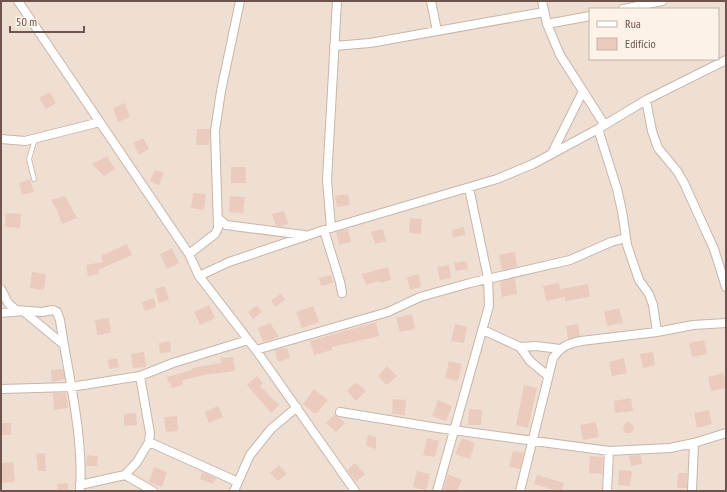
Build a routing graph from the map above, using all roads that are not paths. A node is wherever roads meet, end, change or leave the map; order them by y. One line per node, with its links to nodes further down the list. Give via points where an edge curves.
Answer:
1 (18, 1): 16 (street)
2 (240, 1): 23 (street, via 215,131)
3 (337, 1): 12 (street)
4 (431, 1): 11 (street)
5 (542, 1): 8 (street)
6 (662, 1): 7 (street)
7 (628, 8)
8 (544, 12): 10 (street); 11 (street)
9 (589, 16): 10 (street)
10 (547, 24): 14 (street, via 560,55)
11 (437, 31): 12 (street, via 370,43)
12 (334, 46): 24 (street, via 327,180)
13 (726, 60): 15 (street)
14 (583, 90): 17 (street); 20 (street)
15 (646, 100): 17 (street); 30 (street, via 658,148 684,183 714,249)
16 (100, 122): 19 (street); 27 (street)
17 (601, 126): 20 (street); 26 (street)
18 (1, 139): 19 (street)
19 (35, 139): 21 (lane, via 29,159)
20 (552, 153): 22 (street, via 497,180)
21 (34, 179)
22 (469, 188): 24 (street); 29 (street)
23 (218, 218): 25 (street, via 226,225); 27 (street, via 215,234)
24 (328, 229): 25 (street); 32 (street)
25 (308, 236): 28 (street, via 229,262)
26 (626, 238): 29 (street, via 570,260); 37 (street, via 639,280 653,305)
27 (189, 254): 28 (street)
28 (199, 276): 38 (street)
29 (488, 278): 36 (street, via 489,306); 42 (street, via 420,297 388,312)
30 (726, 287)
31 (1, 289): 33 (street, via 8,303 16,310)
32 (342, 293)
33 (23, 311): 34 (street); 39 (street); 39 (street, via 57,312)
34 (1, 313)
35 (726, 323): 37 (street)
36 (483, 330): 40 (street); 49 (street)
37 (657, 332): 41 (street, via 569,343)
38 (248, 340): 42 (street); 43 (street)
39 (63, 344): 45 (street)
40 (520, 347): 41 (street); 44 (street, via 530,361)
41 (560, 349): 44 (street, via 553,358)
42 (256, 350): 47 (street)
43 (140, 376): 45 (street); 52 (street, via 150,433)
44 (548, 376): 51 (street)
45 (71, 386): 46 (street); 57 (street, via 81,470)
46 (1, 389)
47 (297, 407): 56 (street, via 271,429 250,455); 60 (street)
48 (340, 412): 49 (street)
49 (454, 431): 51 (street); 61 (street)
50 (726, 433): 53 (street)
51 (532, 441): 54 (street); 62 (street)
52 (149, 442): 55 (street); 56 (street)
53 (694, 443): 54 (street, via 670,448); 64 (street)
54 (609, 451): 63 (street)
55 (125, 475): 57 (street); 58 (street)
56 (238, 482): 59 (street)
57 (80, 488)
58 (153, 491)
59 (234, 491)
60 (355, 491)
61 (437, 491)
62 (520, 491)
63 (607, 491)
64 (692, 491)

